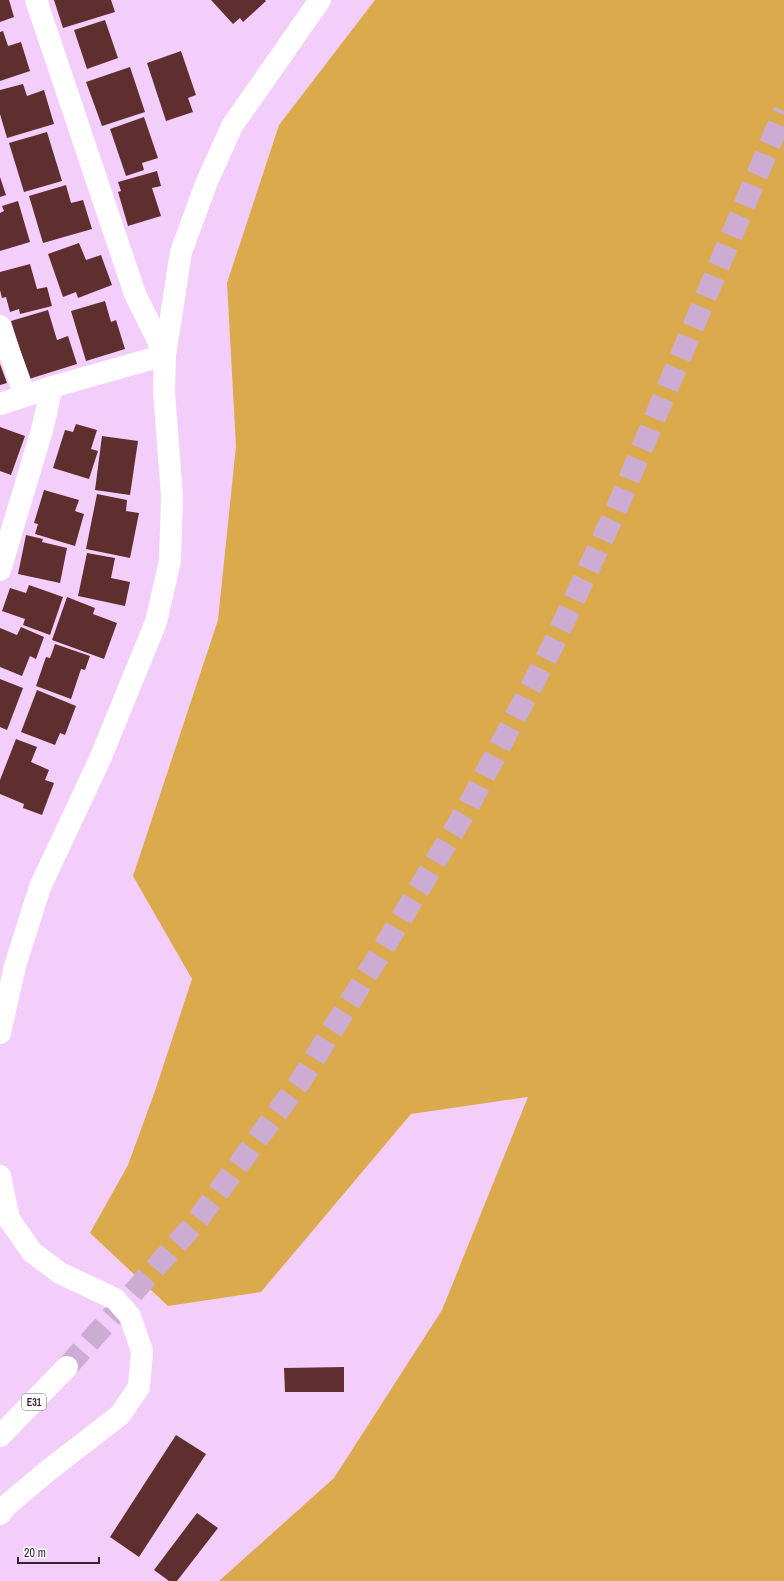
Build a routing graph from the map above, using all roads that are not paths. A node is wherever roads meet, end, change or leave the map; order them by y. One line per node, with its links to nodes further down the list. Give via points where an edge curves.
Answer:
1 (36, 0): 4 (main road, via 135,294)
2 (320, 0): 4 (main road, via 232,126 181,252)
3 (0, 326): 6 (main road)
4 (165, 354): 5 (main road); 9 (main road, via 164,392 172,496 170,561 156,622 100,759 40,887 15,966)
5 (52, 387): 6 (main road); 8 (main road, via 42,430)
6 (25, 396): 7 (main road)
7 (0, 404)
8 (0, 570)
9 (0, 1033)
10 (0, 1176): 11 (main road)
11 (2, 1202): 14 (main road, via 9,1219 32,1252 60,1273 115,1299 130,1316 142,1351 138,1387 120,1415 6,1505)
12 (67, 1367): 13 (main road, E31)
13 (0, 1436)
14 (0, 1514)

